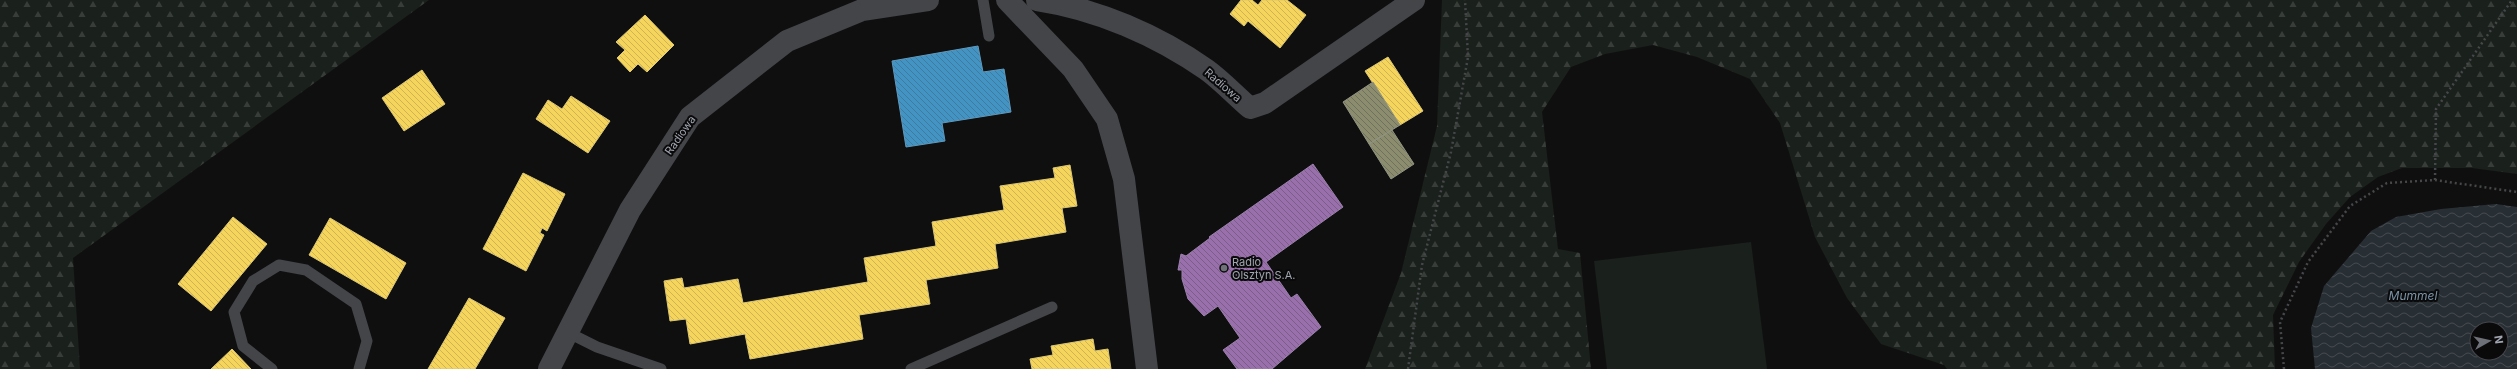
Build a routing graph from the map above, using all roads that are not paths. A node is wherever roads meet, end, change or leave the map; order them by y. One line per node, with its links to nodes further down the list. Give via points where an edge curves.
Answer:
1 (928, 0): 8 (street, Radiowa, via 862,10 787,41 690,117 630,210)
2 (983, 0): 6 (lane)
3 (1007, 0): 14 (street, via 1074,69 1107,119 1124,180)
4 (1037, 0): 5 (street, Radiowa, via 1063,4 1148,34 1208,71 1250,108 1265,103)
5 (1414, 0)
6 (989, 36)
7 (1052, 307): 13 (lane)
8 (569, 333): 11 (street, Radiowa); 12 (lane, via 597,347)
9 (272, 369): 10 (lane, via 243,346 234,312 253,281 279,265 306,270 356,304 367,341)
10 (359, 369)
11 (549, 369)
12 (661, 369)
13 (911, 369)
14 (1147, 369)

